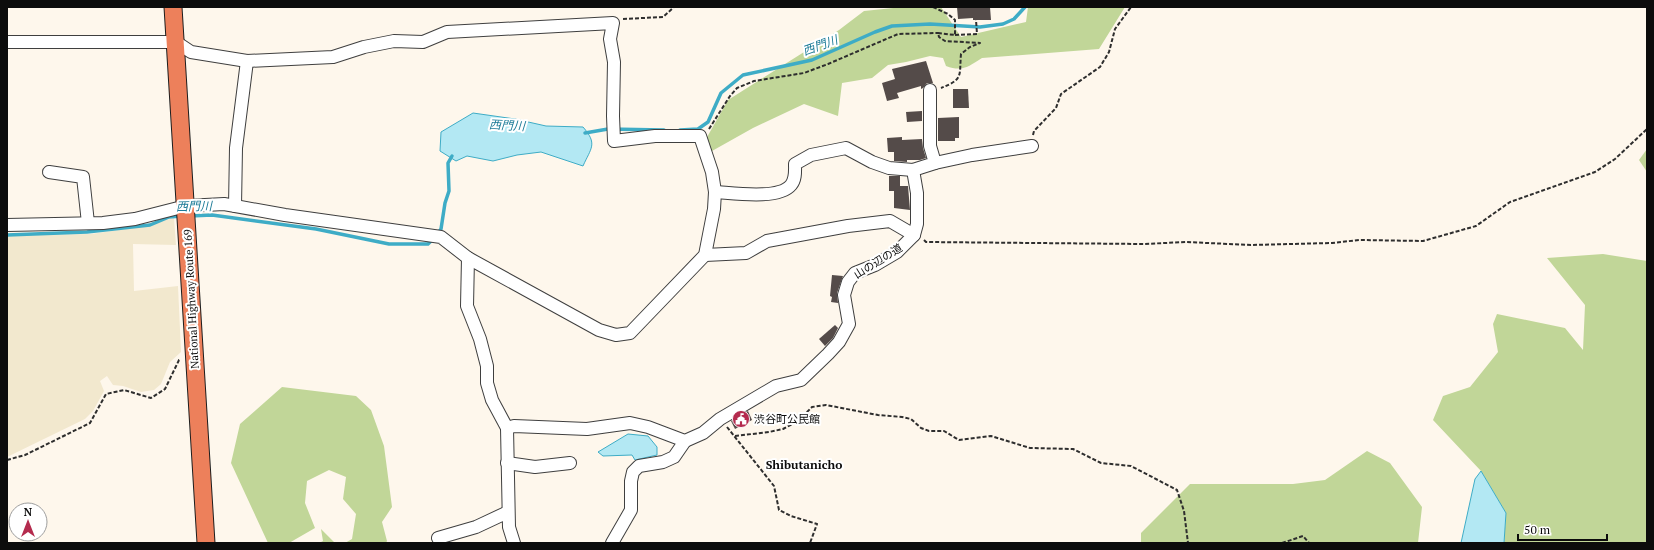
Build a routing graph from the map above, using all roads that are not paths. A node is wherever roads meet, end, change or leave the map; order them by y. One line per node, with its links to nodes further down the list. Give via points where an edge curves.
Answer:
1 (173, 7): 3 (highway, National Highway Route 169)
2 (7, 42): 3 (street)
3 (176, 42): 4 (street, via 191,52); 11 (highway, National Highway Route 169)
4 (247, 61): 10 (street, via 333,57 364,47 394,42 423,42 447,32 613,23 610,39 614,62 614,140 655,136 700,136 712,172); 12 (street, via 236,148)
5 (930, 90): 7 (street, via 930,146)
6 (1032, 146): 7 (street, via 972,154)
7 (935, 163): 8 (street)
8 (913, 170): 10 (street, via 889,168 846,148 811,155 795,164 795,177 785,190 751,195); 15 (street, via 917,193 917,224)
9 (49, 172): 13 (street, via 83,177)
10 (715, 192): 16 (street)
11 (186, 206): 12 (street); 13 (street, via 134,219); 24 (highway, National Highway Route 169)
12 (235, 206): 17 (street, via 285,216 435,236)
13 (88, 223): 14 (street)
14 (7, 225)
15 (914, 235): 16 (street, via 890,221 767,241 746,253); 19 (street, 山の辺の道, via 897,252 855,273 848,282 844,295 849,324 839,342 801,380 776,386 720,419 703,433)
16 (705, 254): 17 (street, via 630,334 616,335 599,330)
17 (468, 258): 18 (street, via 467,306 488,366 487,383 492,400)
18 (507, 428): 19 (street, via 514,426 587,429 630,423); 20 (street)
19 (685, 441): 26 (street, via 674,457 663,462 639,466 633,472 631,510)
20 (507, 463): 21 (street, via 535,467); 22 (street)
21 (570, 463)
22 (508, 512): 23 (street, via 476,527); 25 (street)
23 (438, 538)
24 (206, 543)
25 (514, 543)
26 (612, 543)

